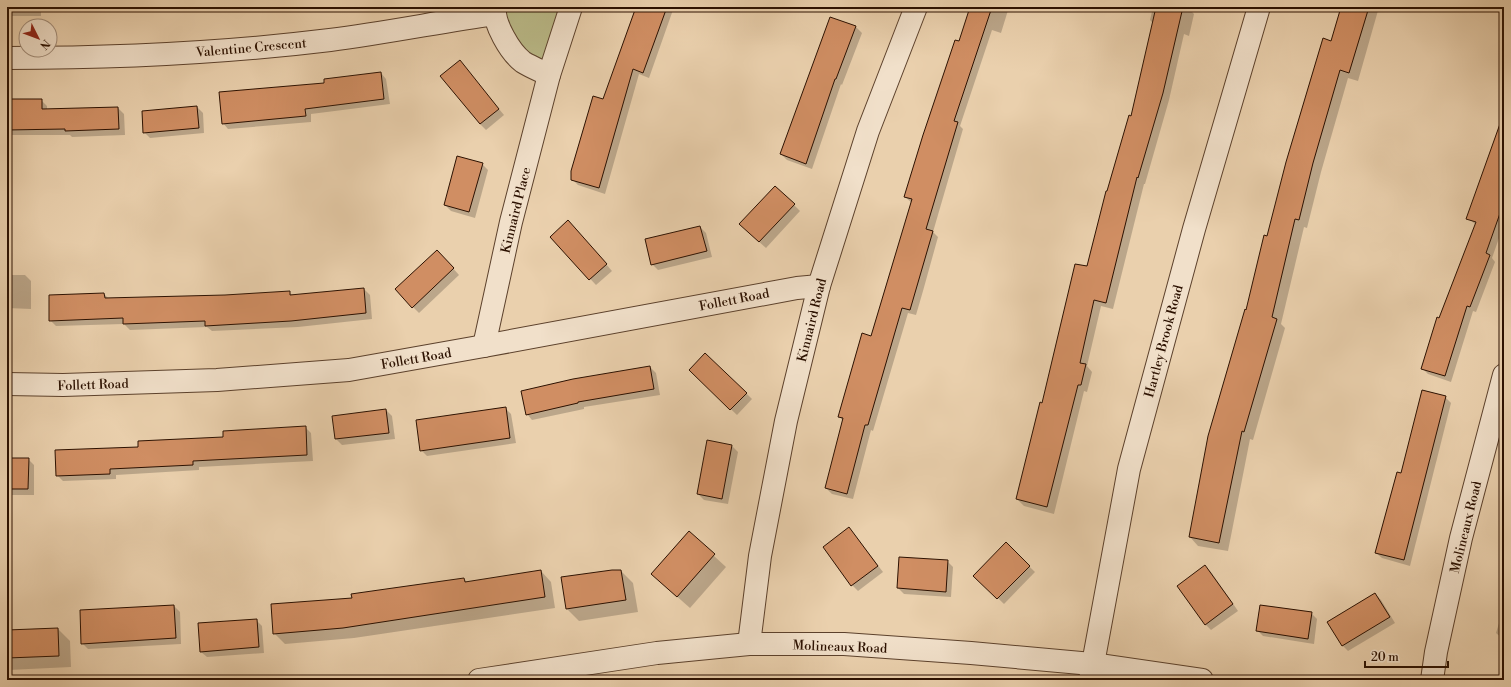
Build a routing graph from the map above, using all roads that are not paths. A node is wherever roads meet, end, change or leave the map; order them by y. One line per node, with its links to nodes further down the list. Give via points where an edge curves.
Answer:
1 (571, 7): 6 (street, Kinnaird Place)
2 (916, 7): 7 (street, Kinnaird Road, via 868,131)
3 (1259, 7): 12 (street, Hartley Brook Road, via 1194,229 1129,469)
4 (494, 10): 5 (street, Valentine Crescent, via 330,40 186,53); 6 (street, via 506,43 523,62)
5 (7, 58)
6 (549, 75): 8 (street, Kinnaird Place)
7 (819, 286): 8 (street, Follett Road); 11 (street, Kinnaird Road, via 783,436 760,556)
8 (484, 346): 10 (street, Follett Road, via 349,370 218,380 63,385)
9 (1504, 375): 15 (street, Molineaux Road, via 1461,538)
10 (7, 384)
11 (749, 644): 12 (street, Molineaux Road, via 844,644 971,653); 13 (street, Molineaux Road, via 657,653)
12 (1091, 672): 14 (street, Molineaux Road)
13 (479, 680)
14 (1202, 680)
15 (1432, 680)

